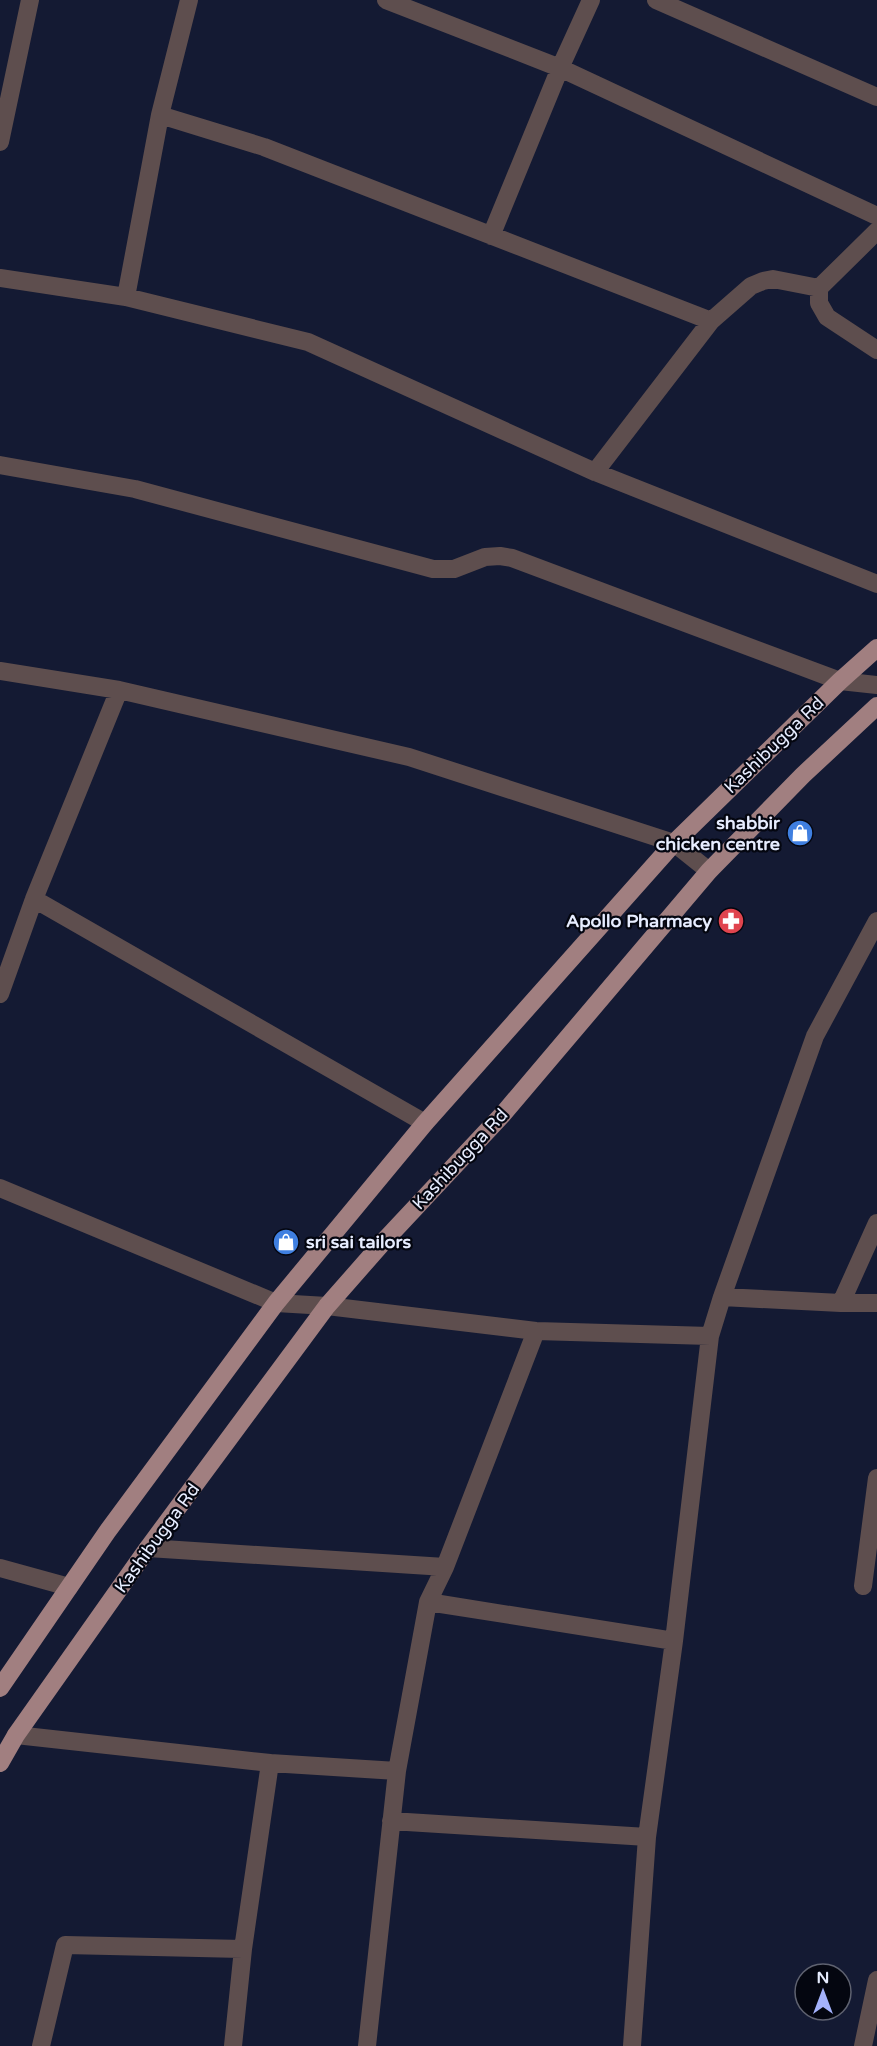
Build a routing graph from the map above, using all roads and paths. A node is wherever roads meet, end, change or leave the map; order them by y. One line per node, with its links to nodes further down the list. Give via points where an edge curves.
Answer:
1 (30, 0): 9 (street)
2 (189, 0): 8 (street)
3 (386, 0): 6 (street)
4 (591, 0): 6 (street)
5 (656, 0): 7 (street)
6 (560, 68): 10 (street); 12 (street)
7 (877, 97)
8 (160, 115): 12 (street, via 264,147); 15 (street)
9 (0, 142)
10 (877, 216)
11 (877, 231): 14 (street)
12 (491, 236): 16 (street)
13 (0, 278): 15 (street)
14 (819, 288): 16 (street, via 783,280 763,281 751,286); 17 (street, via 819,303 827,317)
15 (126, 297): 19 (street, via 308,342)
16 (711, 321): 19 (street)
17 (877, 350)
18 (0, 465): 23 (street, via 135,489 433,569 454,570 485,557 512,558)
19 (595, 472): 20 (street)
20 (877, 584)
21 (877, 648): 23 (main road, Kashibugga Rd)
22 (0, 671): 25 (street)
23 (840, 681): 24 (street); 27 (main road, Kashibugga Rd)
24 (877, 685)
25 (119, 690): 27 (street, via 409,757); 29 (street)
26 (877, 706): 28 (main road, Kashibugga Rd)
27 (674, 843): 28 (street); 32 (main road, Kashibugga Rd)
28 (709, 871): 39 (main road, Kashibugga Rd, via 503,1114)
29 (34, 898): 31 (street); 32 (street)
30 (877, 921): 35 (street, via 815,1036)
31 (0, 994)
32 (425, 1123): 36 (main road, Kashibugga Rd)
33 (0, 1188): 36 (street)
34 (877, 1223): 37 (street)
35 (722, 1297): 37 (street); 41 (street)
36 (276, 1303): 39 (street); 47 (main road, Kashibugga Rd)
37 (841, 1303): 38 (street)
38 (877, 1303)
39 (327, 1306): 40 (street); 43 (main road, Kashibugga Rd)
40 (536, 1331): 41 (street); 44 (street)
41 (710, 1336): 49 (street)
42 (877, 1478): 46 (street)
43 (148, 1548): 44 (street); 51 (main road, Kashibugga Rd)
44 (445, 1567): 48 (street)
45 (0, 1568): 47 (street)
46 (863, 1586)
47 (69, 1587): 50 (main road, Kashibugga Rd)
48 (428, 1602): 49 (street); 54 (street)
49 (674, 1641): 56 (street)
50 (0, 1688)
51 (16, 1735): 52 (main road, Kashibugga Rd); 53 (street)
52 (0, 1763)
53 (270, 1763): 54 (street); 57 (street)
54 (397, 1772): 55 (street)
55 (390, 1821): 56 (street); 61 (street)
56 (647, 1837): 62 (street)
57 (243, 1949): 59 (street, via 64,1944); 60 (street)
58 (877, 1980): 63 (street)
59 (41, 2046)
60 (233, 2046)
61 (367, 2046)
62 (632, 2046)
63 (863, 2046)

